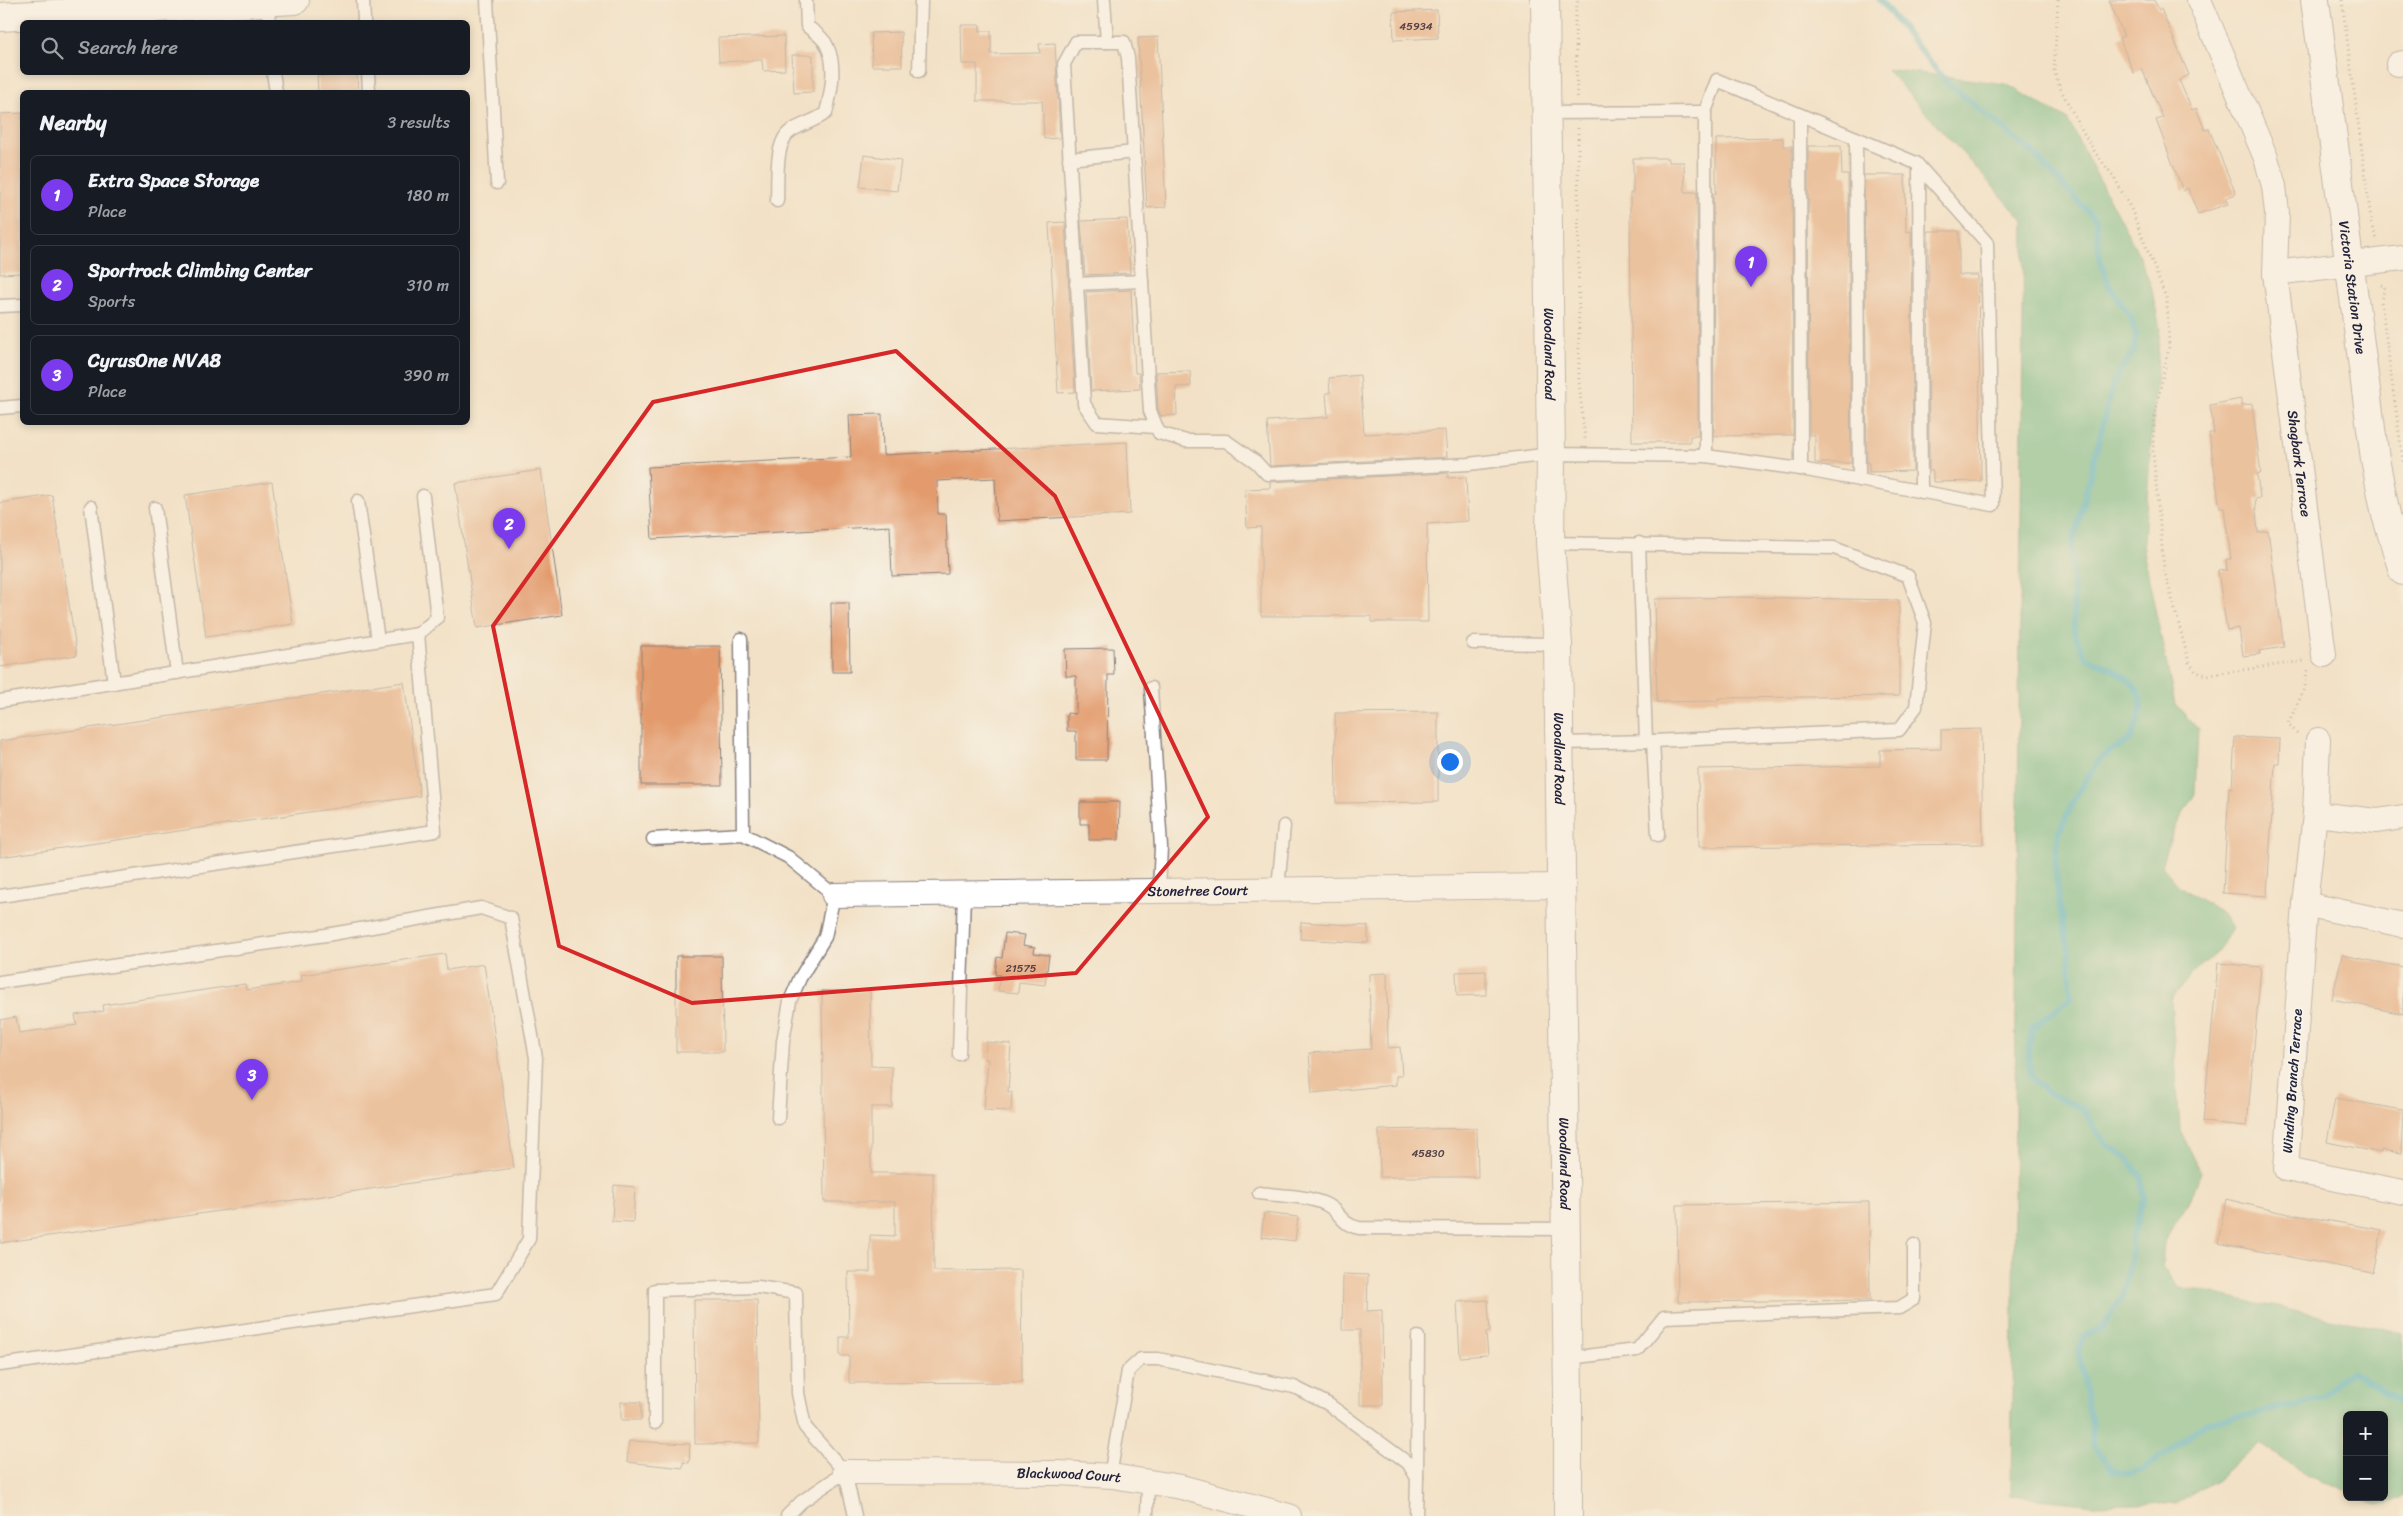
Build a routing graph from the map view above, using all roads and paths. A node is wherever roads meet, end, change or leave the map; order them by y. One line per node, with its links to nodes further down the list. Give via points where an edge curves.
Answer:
1 (294, 0): 13 (street)
2 (363, 0): 15 (lane)
3 (488, 0): 30 (lane)
4 (806, 0): 31 (lane, via 808,26 827,44 832,59 831,91 826,113 790,132 780,144)
5 (921, 0): 17 (lane)
6 (1104, 0): 16 (lane)
7 (1545, 0): 22 (street, Woodland Road)
8 (1578, 0): 23 (path, via 1575,17)
9 (2058, 0): 69 (path, via 2054,70 2059,86 2132,211 2167,300 2169,347 2154,419 2153,454 2164,570 2189,662 2196,672 2208,675 2308,660 2305,688 2288,723 2296,730 2300,742)
10 (2199, 0): 35 (street, Shagbark Terrace, via 2266,158 2274,186 2277,213)
11 (2315, 0): 34 (street, Victoria Station Drive)
12 (2342, 0): 32 (path, via 2372,227)
13 (268, 12): 14 (street)
14 (0, 17)
15 (364, 20)
16 (1107, 42): 27 (lane, via 1124,42 1128,58); 28 (lane, via 1076,42 1064,64)
17 (919, 72)
18 (274, 75): 20 (lane)
19 (368, 75): 21 (lane)
20 (276, 90)
21 (369, 90)
22 (1547, 112): 23 (lane); 44 (street, Woodland Road)
23 (1578, 112): 24 (lane); 45 (path, via 1579,382)
24 (1705, 112): 25 (lane, via 1717,80); 46 (lane)
25 (1800, 115): 26 (lane); 48 (lane)
26 (1856, 138): 29 (lane, via 1916,163); 49 (lane)
27 (1134, 152): 28 (lane); 36 (lane)
28 (1068, 159): 37 (lane)
29 (1919, 168): 50 (lane); 50 (lane, via 1987,243 1993,505)
30 (497, 183)
31 (776, 201)
32 (2377, 239)
33 (2403, 258): 34 (street)
34 (2350, 263): 35 (street); 57 (street, Victoria Station Drive, via 2375,459 2386,515)
35 (2275, 273): 63 (street, Shagbark Terrace)
36 (1142, 281): 37 (lane); 43 (lane, via 1150,411)
37 (1076, 284): 43 (lane, via 1084,404 1097,423)
38 (2381, 285): 47 (path, via 2385,288 2381,301)
39 (20, 305): 40 (lane)
40 (0, 306)
41 (20, 406): 42 (lane)
42 (0, 408)
43 (1155, 427): 44 (lane, via 1163,436 1186,441 1226,441 1267,474 1469,464)
44 (1551, 454): 45 (lane); 55 (street, Woodland Road)
45 (1586, 455): 46 (lane)
46 (1706, 456): 48 (lane)
47 (2403, 462)
48 (1801, 469): 49 (lane)
49 (1858, 480): 50 (lane)
50 (1922, 492)
51 (423, 496): 58 (lane, via 437,618)
52 (358, 501): 60 (lane)
53 (91, 507): 65 (lane)
54 (155, 508): 64 (lane)
55 (1550, 542): 56 (lane); 62 (street, Woodland Road)
56 (1639, 544): 68 (lane); 68 (lane, via 1834,548 1908,576 1925,623 1916,707 1899,730)
57 (2403, 571)
58 (418, 634): 60 (lane); 82 (lane, via 435,831)
59 (741, 639): 74 (lane)
60 (378, 640): 64 (lane)
61 (1473, 643): 62 (lane)
62 (1558, 644): 70 (street, Woodland Road)
63 (2324, 655)
64 (177, 672): 65 (lane)
65 (114, 683): 67 (lane)
66 (1151, 688): 79 (lane, via 1161,847)
67 (0, 701)
68 (1649, 741): 70 (lane); 75 (lane)
69 (2318, 742): 71 (street, Winding Branch Terrace)
70 (1560, 743): 77 (street, Woodland Road)
71 (2315, 814): 72 (street, via 2377,822); 83 (street, Winding Branch Terrace)
72 (2403, 817)
73 (1284, 826): 78 (lane)
74 (743, 834): 76 (lane); 81 (lane, via 788,857)
75 (1658, 835)
76 (652, 839)
77 (1561, 886): 78 (street, Stonetree Court); 90 (street, Woodland Road)
78 (1278, 888): 79 (street, Stonetree Court)
79 (1159, 890): 80 (street, Stonetree Court)
80 (964, 893): 81 (street, Stonetree Court); 86 (lane)
81 (834, 895): 87 (lane, via 825,937 790,1001 783,1041)
82 (0, 896)
83 (2304, 904): 84 (street); 88 (street, Winding Branch Terrace, via 2286,1169)
84 (2403, 925)
85 (0, 982): 94 (lane, via 326,935 481,908 511,918 536,1058 529,1239 496,1294)
86 (959, 1054)
87 (778, 1118)
88 (2403, 1192)
89 (1259, 1193): 90 (lane, via 1313,1199 1335,1210 1347,1226 1359,1228)
90 (1566, 1229): 93 (street, Woodland Road)
91 (1914, 1245): 93 (lane, via 1914,1300 1899,1308 1664,1317 1637,1350)
92 (1418, 1337): 98 (lane)
93 (1568, 1358): 105 (street, Woodland Road)
94 (0, 1365)
95 (655, 1423): 96 (lane, via 654,1290 758,1286 796,1293 798,1393 805,1427)
96 (845, 1472): 97 (street, Blackwood Court); 100 (lane, via 801,1502); 101 (lane)
97 (1110, 1476): 98 (lane, via 1128,1371 1142,1359 1158,1359 1294,1388 1328,1404 1394,1451 1408,1463); 99 (street, Blackwood Court)
98 (1417, 1478): 104 (lane)
99 (1148, 1482): 102 (lane); 103 (street, Blackwood Court, via 1232,1499)
100 (787, 1516)
101 (855, 1516)
102 (1147, 1516)
103 (1289, 1516)
104 (1416, 1516)
105 (1568, 1516)

